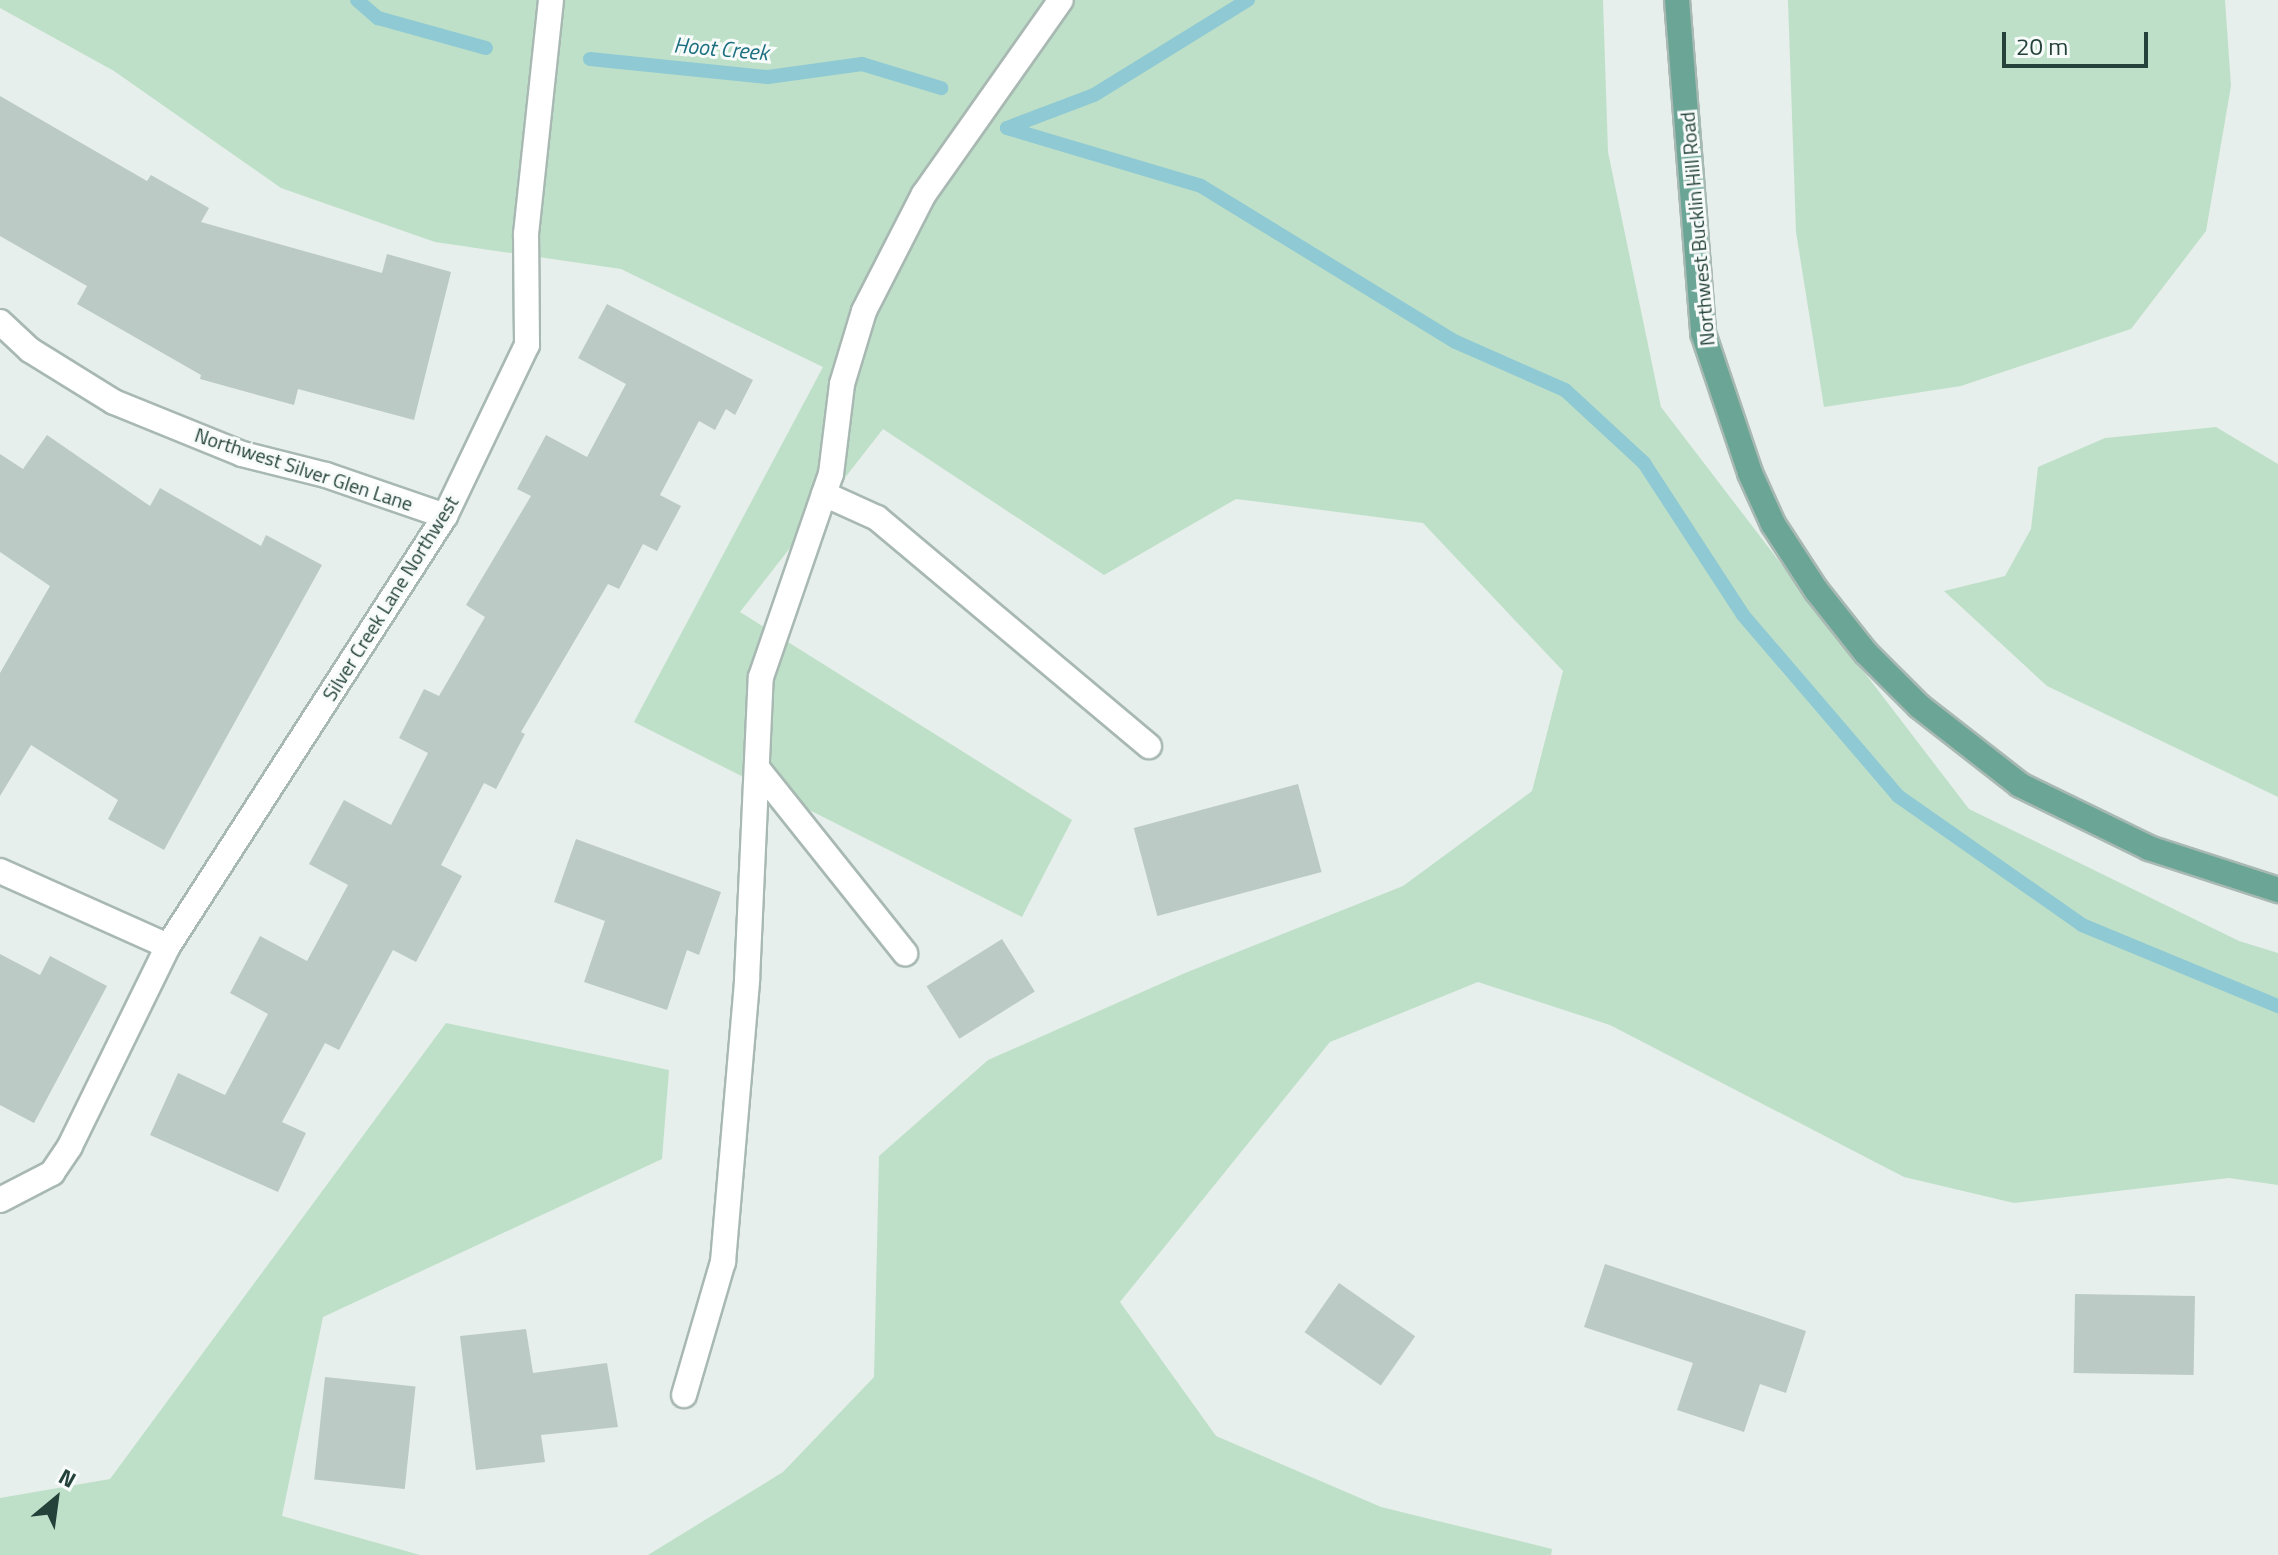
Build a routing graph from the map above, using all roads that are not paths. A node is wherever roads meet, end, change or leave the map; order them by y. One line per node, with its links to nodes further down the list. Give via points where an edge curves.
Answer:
1 (551, 0): 6 (street, Silver Creek Lane Northwest, via 526,234 527,345)
2 (1061, 0): 5 (street, via 924,194 864,311 842,384)
3 (1677, 0): 10 (main road, Northwest Bucklin Hill Road, via 1703,333 1750,473 1773,524 1816,590 1866,653 1919,706 2020,785 2149,848)
4 (0, 322): 6 (street, Northwest Silver Glen Lane, via 30,350 114,402 242,454 326,475)
5 (824, 494): 7 (street, via 877,518); 8 (street, via 761,677)
6 (445, 516): 11 (street, Silver Creek Lane Northwest)
7 (1149, 746)
8 (758, 769): 12 (street); 14 (street, via 723,1262)
9 (0, 871): 11 (street)
10 (2278, 890)
11 (168, 946): 13 (street, Silver Creek Lane Northwest, via 70,1146 52,1173)
12 (905, 953)
13 (0, 1200)
14 (684, 1395)

